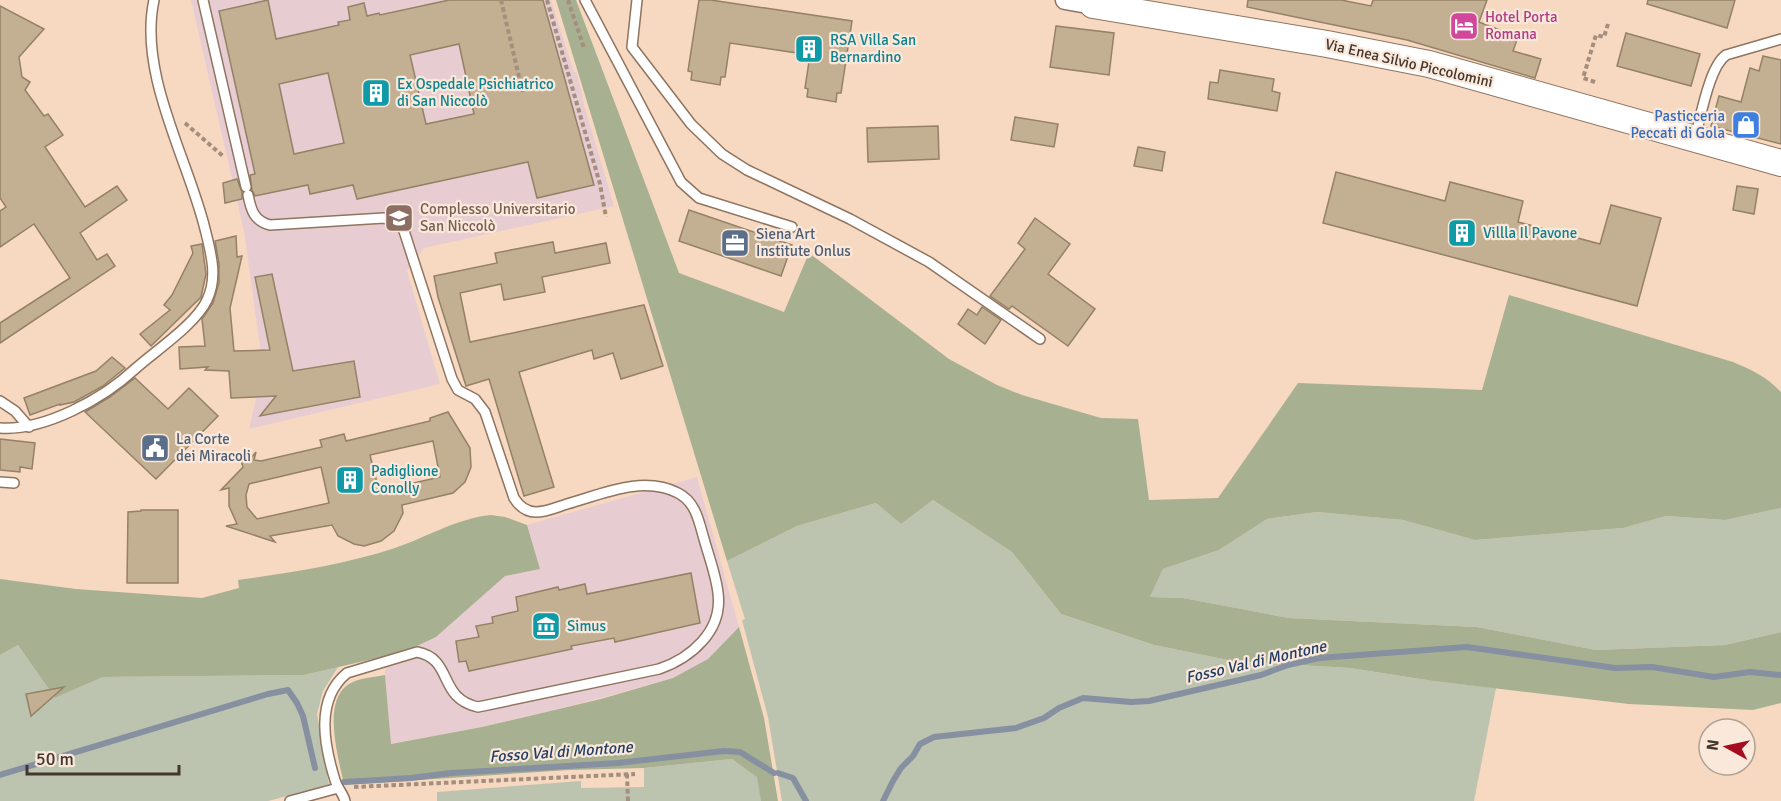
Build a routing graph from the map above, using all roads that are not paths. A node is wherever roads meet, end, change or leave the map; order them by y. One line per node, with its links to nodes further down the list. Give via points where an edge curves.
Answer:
1 (154, 0): 13 (lane, via 153,49 165,107 208,241 213,277 207,301 190,322 113,387 85,404)
2 (203, 0): 17 (lane, via 254,215 270,225 384,218 399,223 452,379 458,390 475,399 485,412 514,498 522,508 548,510 636,486 657,486 680,494 689,500 699,521 718,592 717,613 704,640 675,664 647,672 478,707 453,692 438,661 427,654 417,652 347,673 329,698 325,712)
3 (585, 0): 10 (lane, via 681,182 690,192)
4 (638, 0): 11 (lane, via 632,47 691,124 722,154 929,262)
5 (1065, 0): 6 (street, Via Enea Silvio Piccolomini)
6 (1093, 2): 8 (main road, Via Enea Silvio Piccolomini, via 1429,64)
7 (1781, 39): 8 (lane, via 1720,59)
8 (1695, 140): 9 (main road, Via Enea Silvio Piccolomini)
9 (1781, 163)
10 (792, 226)
11 (1040, 339)
12 (0, 401): 13 (lane)
13 (29, 427): 14 (lane)
14 (0, 428)
15 (0, 482): 16 (lane)
16 (14, 483)
17 (338, 788): 18 (lane); 19 (lane)
18 (290, 801)
19 (345, 801)

